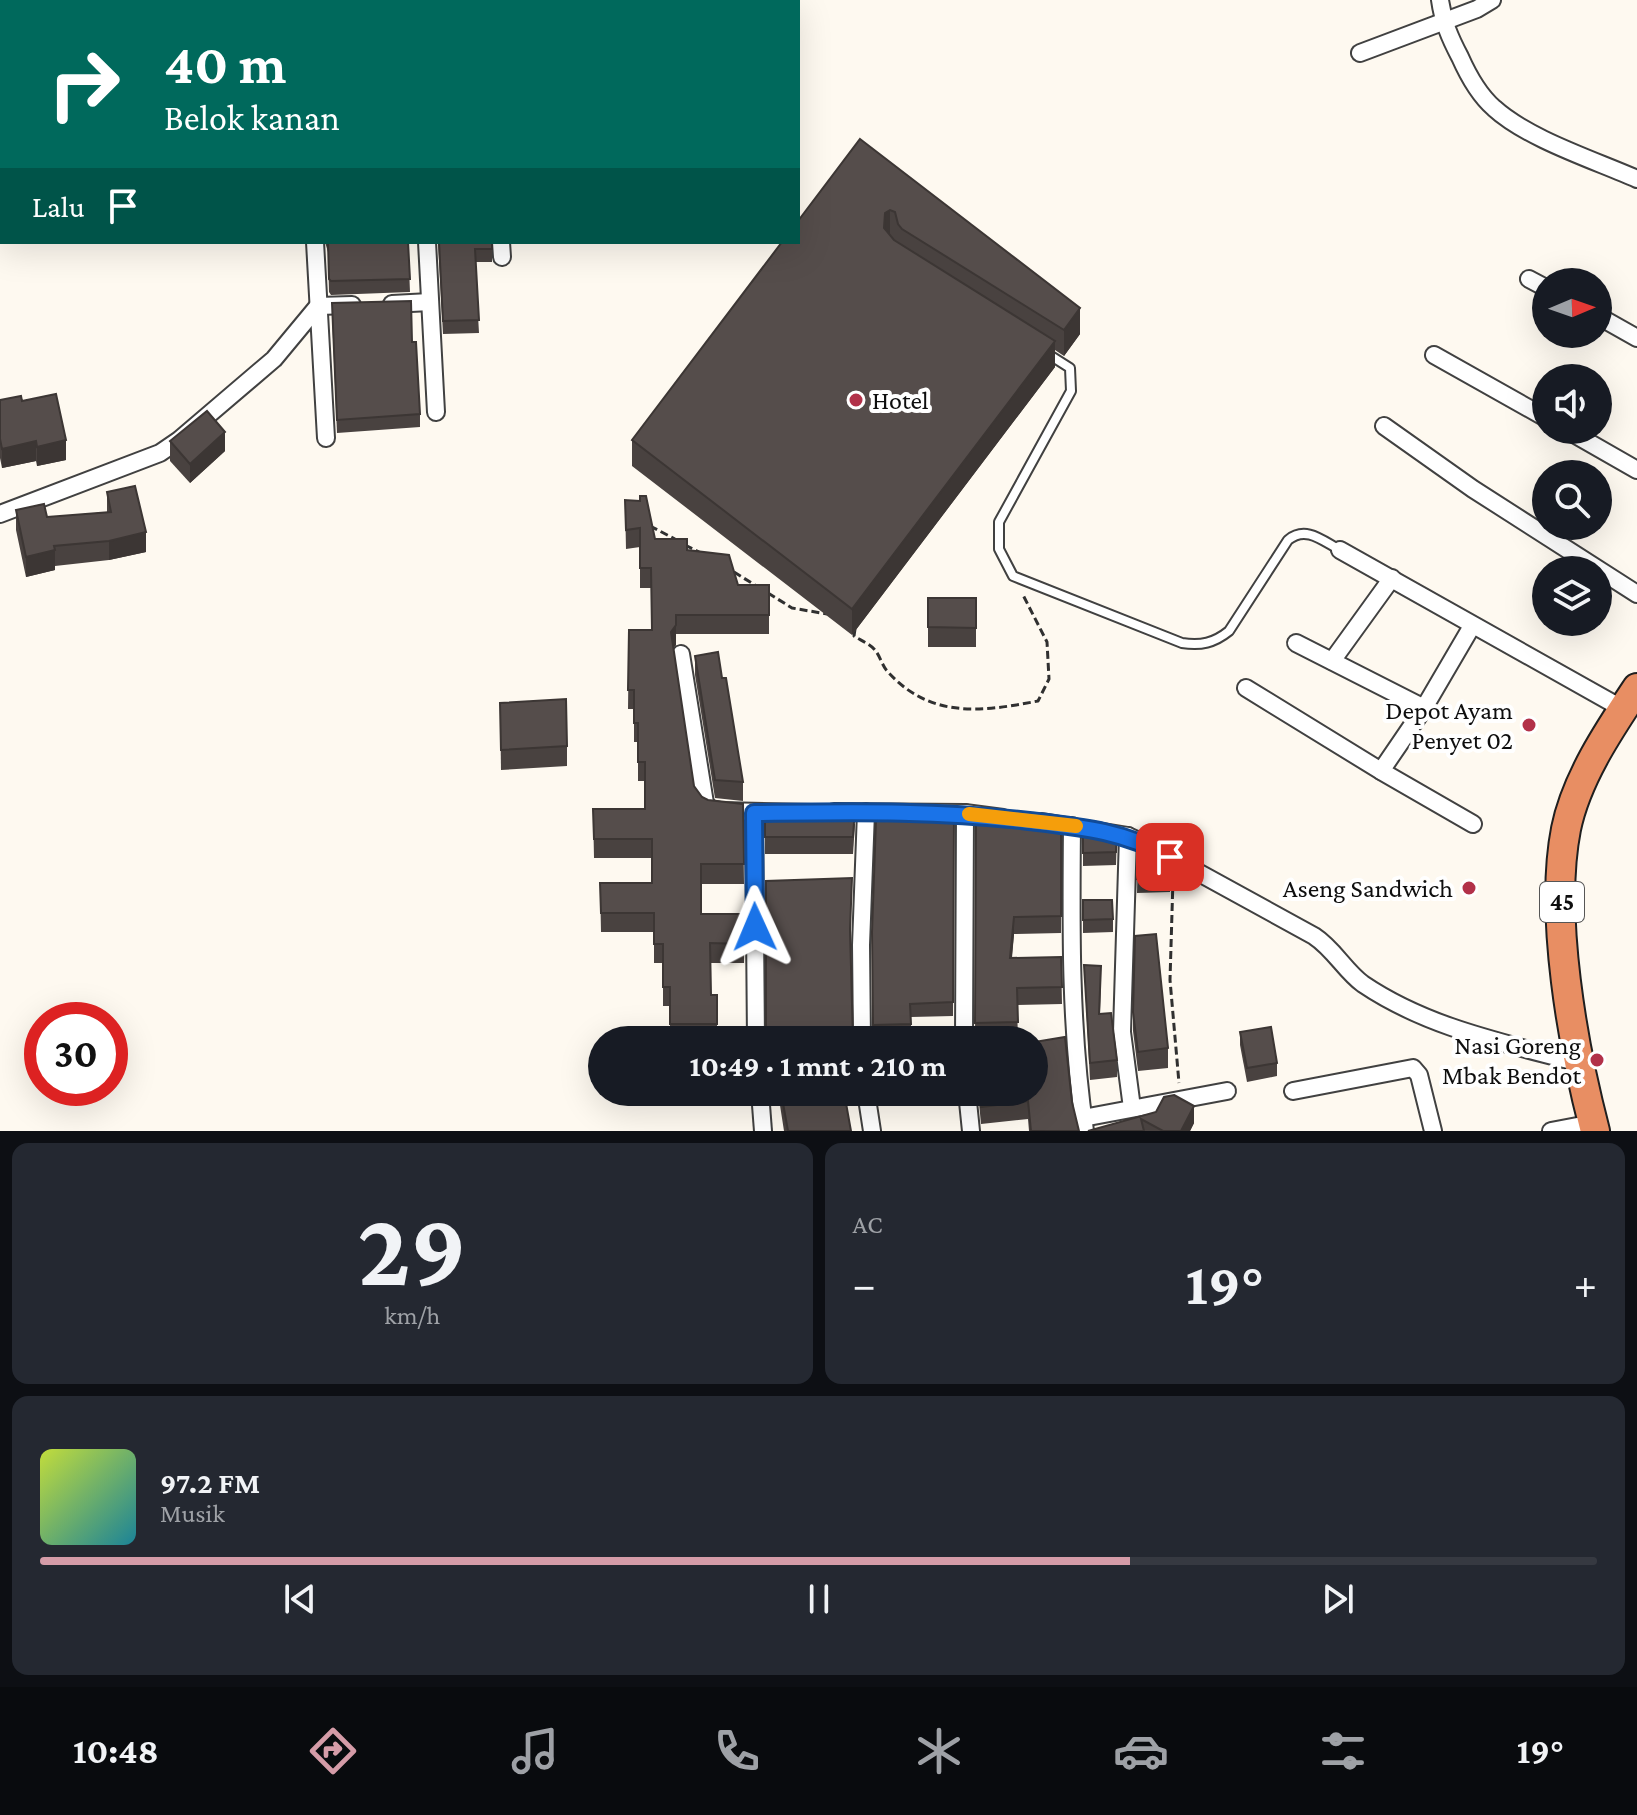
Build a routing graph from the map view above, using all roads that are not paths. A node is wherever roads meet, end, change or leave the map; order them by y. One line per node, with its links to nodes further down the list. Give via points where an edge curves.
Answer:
1 (1440, 0): 3 (street)
2 (1492, 0): 3 (street)
3 (1443, 23): 4 (street); 5 (street, via 1494,109 1537,136)
4 (1360, 53)
5 (1637, 179)
6 (315, 244): 11 (street)
7 (427, 244): 10 (street)
8 (1529, 279): 9 (street)
9 (1532, 281)
10 (430, 302): 11 (street); 17 (street)
11 (318, 306): 19 (street); 22 (street, via 274,359 160,453)
12 (1612, 324): 13 (street)
13 (1637, 338)
14 (1043, 352): 23 (lane, via 1070,368 1071,391 999,522 999,549 1013,576 1196,645 1217,641 1229,631 1295,534 1306,532)
15 (1434, 355): 16 (street)
16 (1532, 410)
17 (436, 412)
18 (1384, 426): 25 (street)
19 (326, 438)
20 (1592, 444): 21 (street)
21 (1637, 470)
22 (0, 514)
23 (1340, 550): 24 (street)
24 (1392, 578): 26 (street); 29 (street)
25 (1637, 594)
26 (1472, 626): 31 (street); 32 (street)
27 (1296, 643): 29 (street)
28 (681, 654): 35 (street, via 705,803 710,809)
29 (1332, 661): 32 (street)
30 (1246, 688): 33 (street)
31 (1630, 704): 43 (highway, 45, via 1587,773 1566,829 1562,939)
32 (1424, 708): 33 (street)
33 (1381, 771): 37 (street)
34 (866, 812): 35 (street); 36 (street); 41 (street)
35 (754, 813): 40 (street)
36 (965, 813): 38 (street); 42 (street)
37 (1473, 824)
38 (1072, 826): 39 (street); 50 (street, via 1071,967)
39 (1128, 836): 43 (street, via 1314,936 1360,982 1415,1012 1463,1033); 49 (street, via 1122,1032)
40 (756, 1026)
41 (862, 1026)
42 (964, 1026)
43 (1579, 1063): 51 (highway, 45)
44 (1227, 1091): 49 (street)
45 (1293, 1091): 55 (street, via 1413,1068)
46 (761, 1106): 52 (street)
47 (868, 1106): 53 (street)
48 (968, 1106): 54 (street)
49 (1132, 1108): 50 (street)
50 (1084, 1124)
51 (1594, 1127): 56 (street)
52 (763, 1131)
53 (872, 1131)
54 (971, 1131)
55 (1433, 1131)
56 (1551, 1131)

